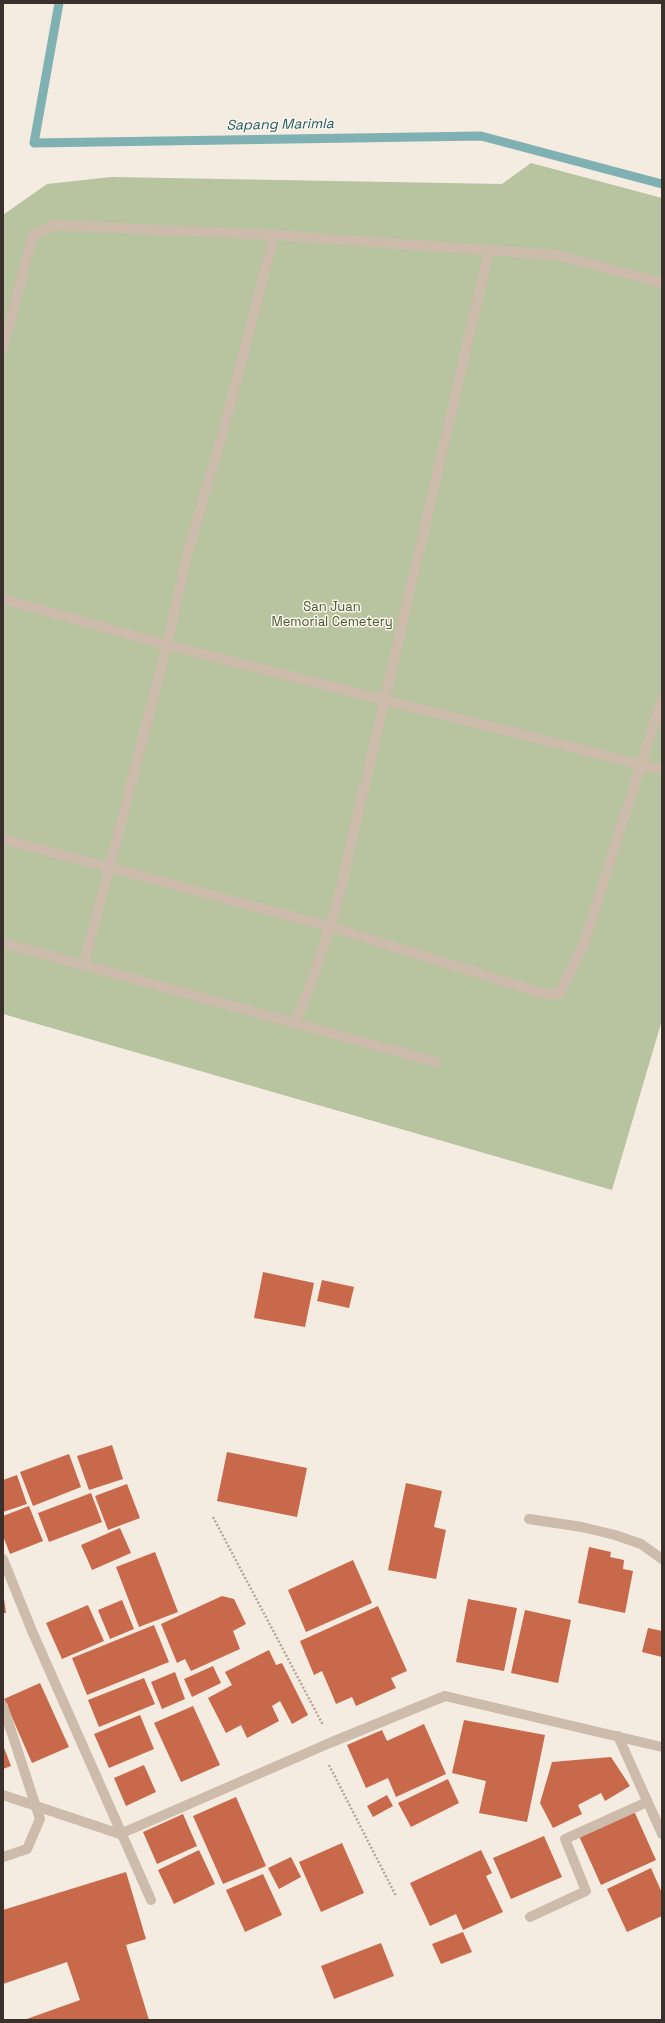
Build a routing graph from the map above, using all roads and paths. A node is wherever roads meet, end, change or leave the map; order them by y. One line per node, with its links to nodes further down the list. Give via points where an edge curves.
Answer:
1 (274, 235): 2 (street); 4 (street, via 54,225 33,235); 6 (street, via 226,421 187,555)
2 (489, 250): 3 (street, via 557,255); 7 (street)
3 (662, 283)
4 (3, 348)
5 (3, 599): 6 (street)
6 (167, 645): 7 (street); 12 (street)
7 (384, 699): 9 (street); 13 (street)
8 (662, 699): 9 (street)
9 (642, 764): 10 (street); 13 (street, via 584,946 559,994 545,994)
10 (662, 770)
11 (3, 839): 12 (street)
12 (110, 868): 13 (street); 15 (street)
13 (331, 927): 16 (street)
14 (3, 943): 15 (street)
15 (84, 965): 16 (street)
16 (295, 1024): 17 (street)
17 (436, 1062)
18 (213, 1517): 24 (path)
19 (530, 1519): 21 (street, via 615,1535 641,1544)
20 (3, 1559): 29 (street)
21 (662, 1560)
22 (3, 1706): 28 (street)
23 (618, 1736): 24 (street, via 445,1696); 25 (street); 27 (street)
24 (332, 1742): 29 (street); 32 (path, via 328,1764)
25 (662, 1747)
26 (3, 1795): 28 (street)
27 (648, 1802): 30 (street); 34 (street, via 565,1839 586,1891)
28 (36, 1806): 29 (street); 31 (street, via 40,1819 27,1849)
29 (120, 1834): 33 (street)
30 (662, 1834)
31 (3, 1857)
32 (396, 1896)
33 (151, 1900)
34 (530, 1917)

